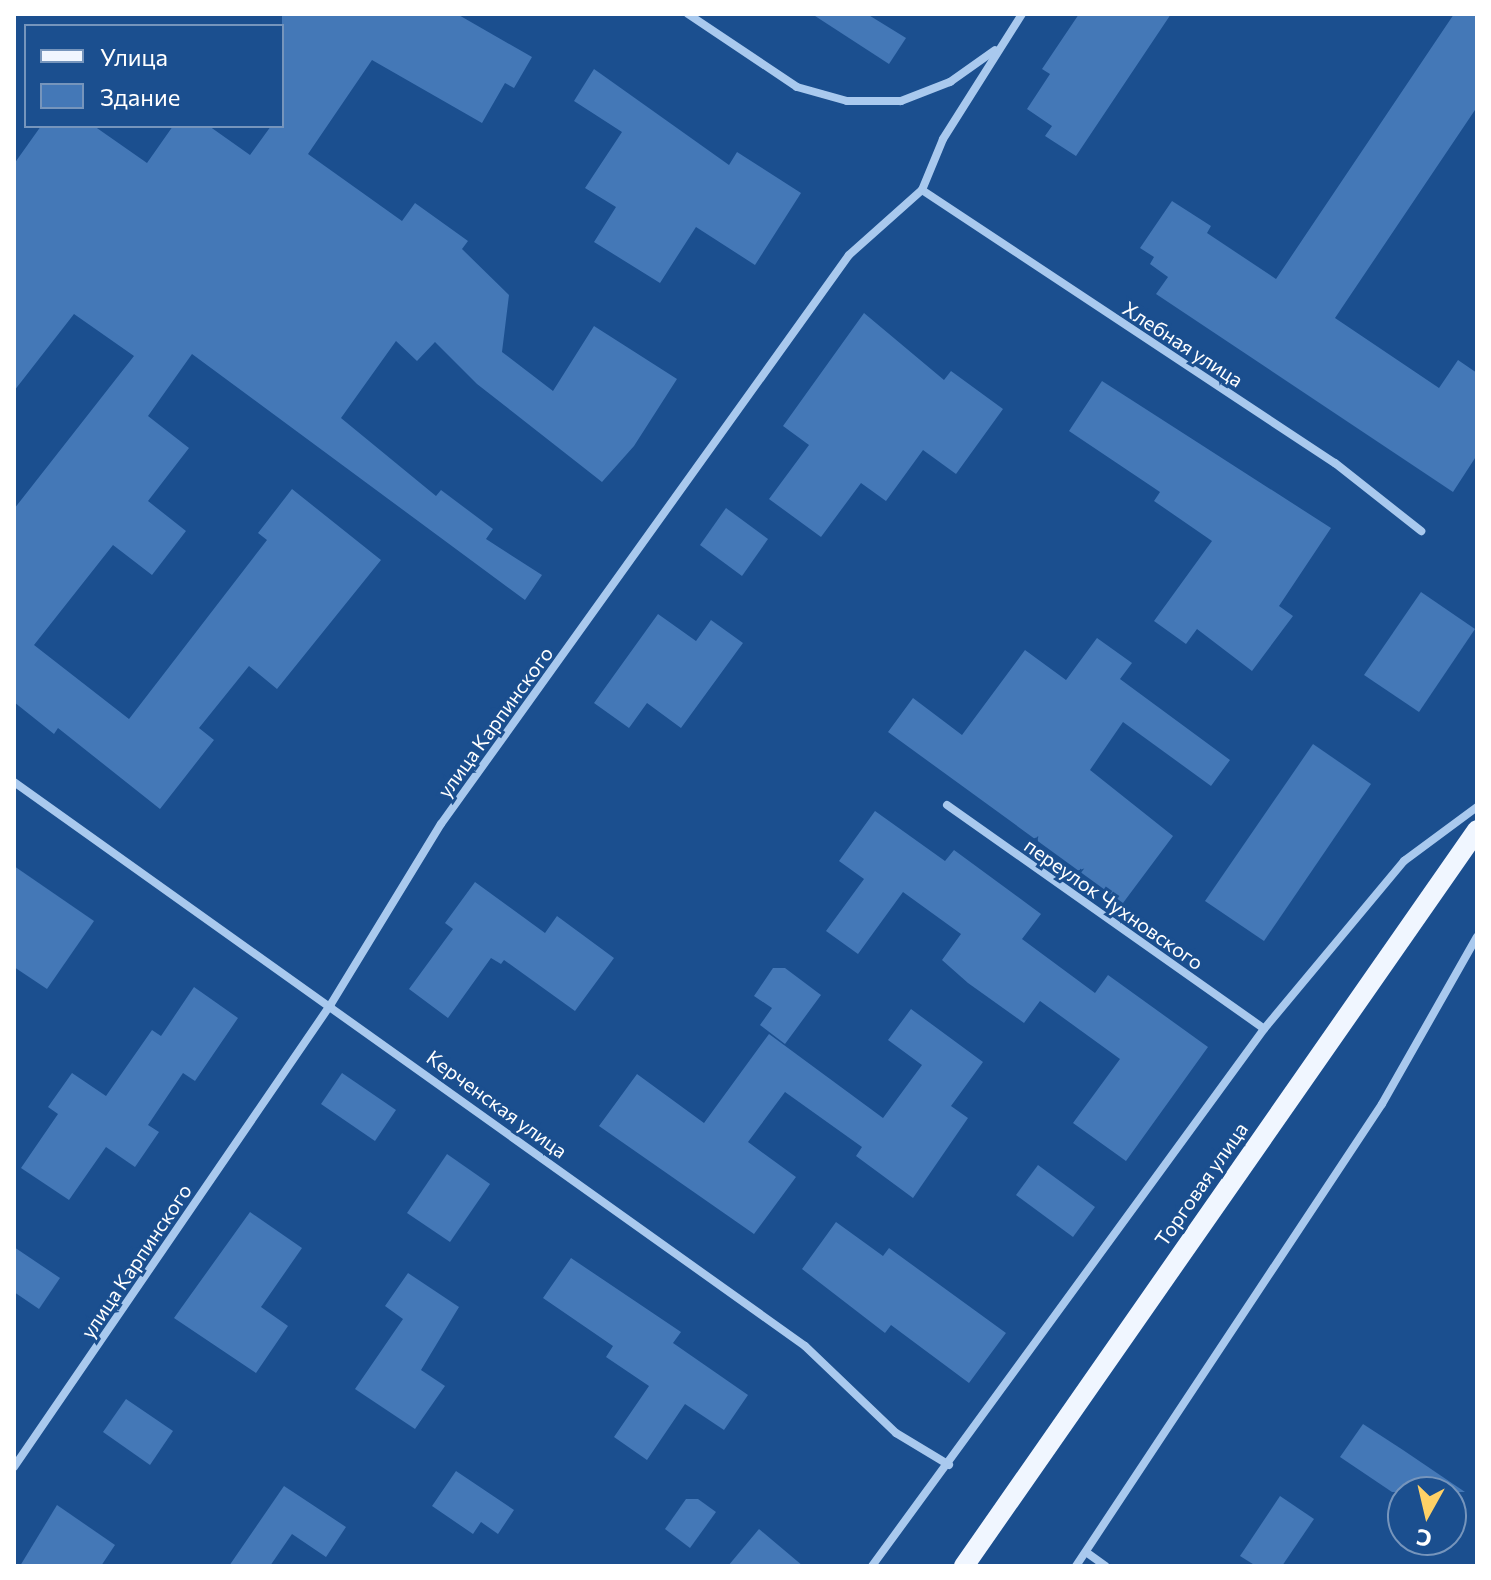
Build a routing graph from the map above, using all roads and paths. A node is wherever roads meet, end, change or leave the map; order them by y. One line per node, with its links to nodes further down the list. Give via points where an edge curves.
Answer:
1 (688, 14): 3 (street, via 797,87 847,101 901,101 950,82)
2 (1022, 14): 3 (street, улица Карпинского)
3 (999, 47): 4 (street, улица Карпинского, via 943,139)
4 (922, 190): 5 (street, Хлебная улица, via 1335,463); 11 (street, улица Карпинского, via 880,223 840,268 441,824)
5 (1421, 531)
6 (14, 782): 11 (street, Керченская улица)
7 (947, 805): 12 (street, переулок Чухновского)
8 (1477, 807): 12 (street, via 1404,861)
9 (1477, 830): 17 (main road, Торговая улица)
10 (1477, 937): 15 (street, via 1382,1104)
11 (331, 1004): 13 (street, Керченская улица, via 805,1346 896,1433); 14 (street, улица Карпинского)
12 (1264, 1029): 13 (street)
13 (949, 1465): 16 (street)
14 (14, 1467)
15 (1086, 1552): 18 (street); 19 (street)
16 (872, 1566)
17 (964, 1566)
18 (1076, 1566)
19 (1105, 1566)

